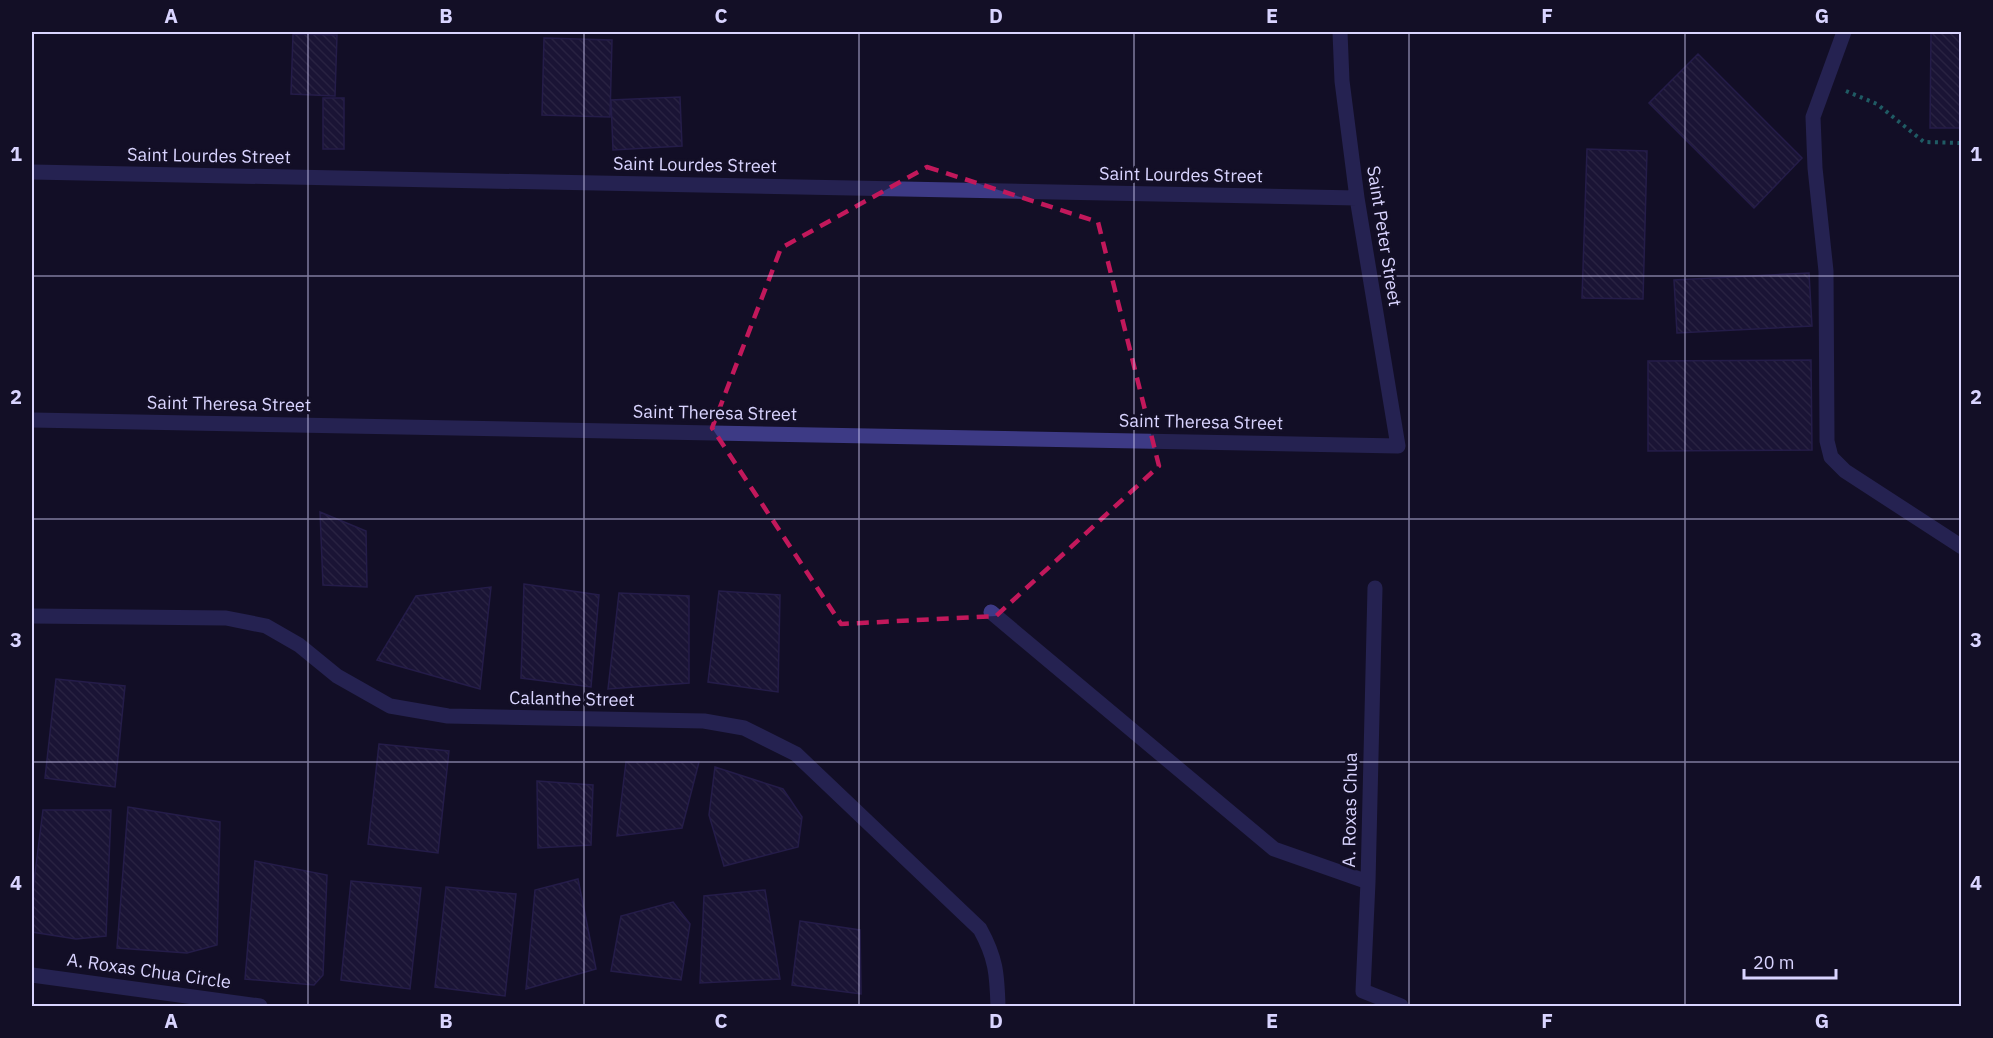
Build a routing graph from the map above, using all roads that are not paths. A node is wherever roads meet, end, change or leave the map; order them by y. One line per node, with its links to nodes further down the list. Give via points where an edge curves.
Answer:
1 (1340, 32): 4 (street, Saint Peter Street, via 1342,81)
2 (1844, 32): 7 (street, via 1813,117 1826,271 1827,441 1831,457 1845,471)
3 (32, 172): 4 (street, Saint Lourdes Street)
4 (1358, 198): 6 (street, Saint Peter Street)
5 (32, 420): 6 (street, Saint Theresa Street)
6 (1398, 446)
7 (1962, 547)
8 (1374, 588): 11 (street, A. Roxas Chua)
9 (992, 612): 11 (street, via 1274,849)
10 (32, 616): 14 (street, Calanthe Street, via 226,618 266,626 299,645 337,676 390,706 448,716 704,721 744,728 796,754 980,928 996,965)
11 (1368, 882): 15 (street, A. Roxas Chua, via 1363,991)
12 (32, 975): 13 (street, A. Roxas Chua Circle)
13 (260, 1006)
14 (999, 1006)
15 (1401, 1006)

